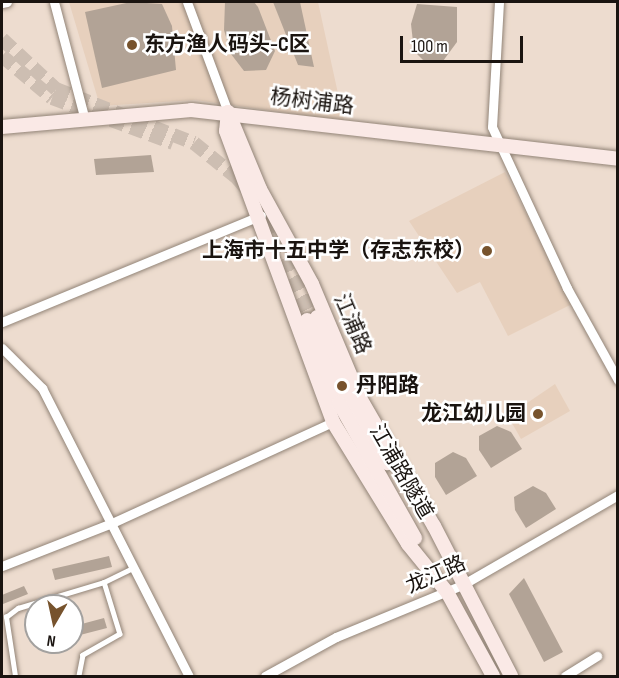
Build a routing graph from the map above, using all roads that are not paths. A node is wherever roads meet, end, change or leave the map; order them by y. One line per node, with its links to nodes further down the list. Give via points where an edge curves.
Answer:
1 (7, 2): 5 (street)
2 (54, 2): 7 (street)
3 (187, 2): 6 (street, 江浦路)
4 (499, 2): 9 (street, via 492,122)
5 (2, 3)
6 (228, 112): 7 (main road, 杨树浦路); 9 (main road, 杨树浦路); 11 (main road, 江浦路)
7 (84, 116): 8 (main road, 杨树浦路)
8 (2, 127)
9 (502, 147): 10 (main road, 杨树浦路); 14 (street, via 572,298)
10 (618, 159)
11 (265, 213): 12 (street); 15 (main road, 江浦路, via 280,288); 19 (main road, 江浦路, via 312,284 360,398)
12 (2, 322)
13 (2, 348): 17 (street, via 42,388)
14 (618, 380)
15 (333, 422): 17 (street); 21 (main road, 江浦路, via 408,544)
16 (618, 495): 23 (street, 龙江路)
17 (112, 523): 18 (street); 20 (street)
18 (2, 566)
19 (452, 567): 21 (main road, 江浦路隧道, via 363,426 312,319 355,433); 23 (main road, 江浦路)
20 (133, 568): 22 (lane); 28 (street)
21 (436, 575): 24 (main road, 江浦路)
22 (104, 582): 26 (lane, via 18,608 6,617); 27 (lane, via 120,634 82,655)
23 (462, 585): 24 (street, 龙江路); 31 (main road, 江浦路)
24 (447, 592): 29 (street, 龙江路, via 336,637); 30 (main road, 江浦路)
25 (597, 656): 32 (street)
26 (15, 676)
27 (79, 676)
28 (189, 676)
29 (265, 676)
30 (493, 676)
31 (511, 676)
32 (565, 676)

